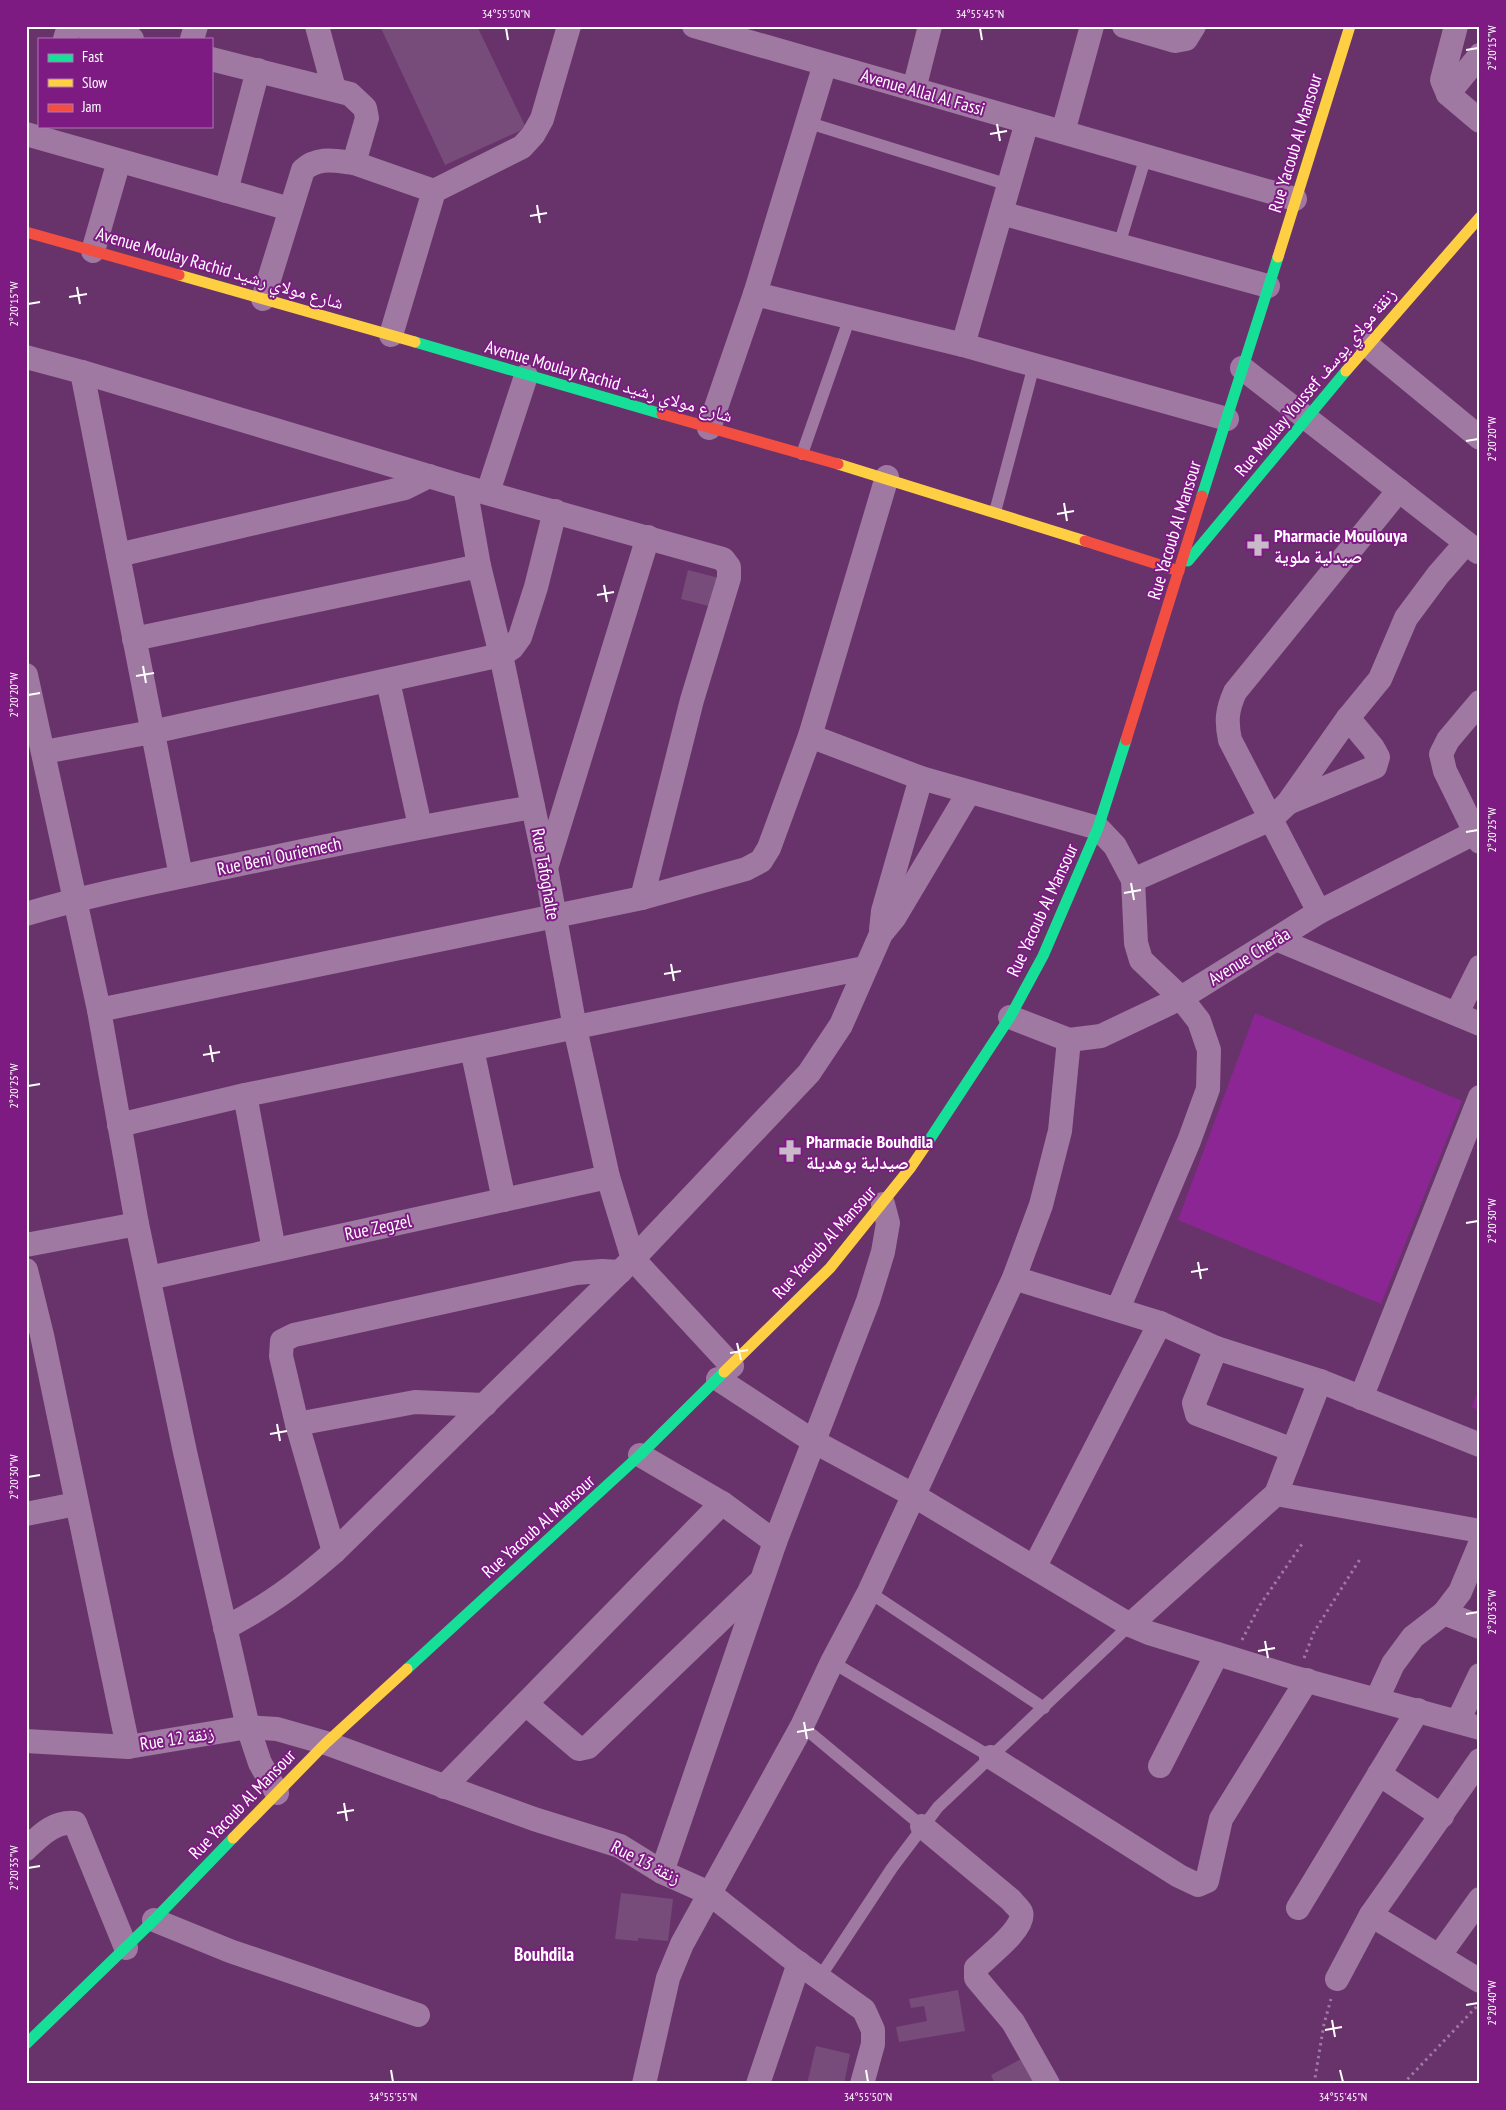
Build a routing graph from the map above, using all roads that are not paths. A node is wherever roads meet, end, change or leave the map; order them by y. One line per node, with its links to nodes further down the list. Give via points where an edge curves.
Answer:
1 (69, 26): 13 (street)
2 (82, 26): 14 (street)
3 (196, 26): 15 (street)
4 (317, 26): 20 (street)
5 (569, 26): 33 (street, via 542,119 533,135 522,147)
6 (694, 26): 18 (street, Avenue Allal Al Fassi)
7 (930, 26): 21 (street)
8 (1092, 26): 27 (street)
9 (1124, 26): 10 (street, via 1174,40 1186,39)
10 (1194, 26)
11 (1350, 26): 34 (street, Rue Yacoub Al Mansour)
12 (1456, 26): 22 (street, via 1443,71 1442,80)
13 (65, 38)
14 (128, 38)
15 (192, 38)
16 (1480, 55): 22 (street)
17 (212, 58): 19 (street)
18 (824, 64): 21 (street, Avenue Allal Al Fassi); 24 (street)
19 (258, 70): 20 (street); 32 (street)
20 (334, 89): 30 (street, via 350,94 365,108 368,118)
21 (914, 89): 25 (street, Avenue Allal Al Fassi)
22 (1448, 94): 23 (street)
23 (1480, 121)
24 (806, 122): 31 (lane); 42 (street)
25 (1027, 122): 27 (street, Avenue Allal Al Fassi); 31 (street)
26 (33, 131): 29 (street)
27 (1063, 132): 28 (street, Avenue Allal Al Fassi)
28 (1146, 156): 34 (street, Avenue Allal Al Fassi); 39 (lane)
29 (119, 161): 32 (street); 40 (street)
30 (354, 164): 33 (street); 35 (street, via 325,160 308,165 303,170)
31 (1009, 185): 36 (street)
32 (226, 191): 35 (street)
33 (434, 191): 45 (street)
34 (1296, 199): 41 (street, Rue Yacoub Al Mansour)
35 (290, 209): 43 (street)
36 (1000, 213): 39 (street); 46 (street)
37 (1480, 217): 47 (street, Rue Moulay Youssef زنقة مولاي يوسف)
38 (26, 232): 40 (street, Avenue Moulay Rachid شارع مولاي رشيد)
39 (1119, 245): 41 (street)
40 (92, 251): 43 (street, Avenue Moulay Rachid شارع مولاي رشيد)
41 (1268, 286): 50 (street, Rue Yacoub Al Mansour)
42 (755, 294): 44 (street); 55 (street)
43 (263, 299): 45 (street, Avenue Moulay Rachid شارع مولاي رشيد)
44 (850, 317): 46 (street); 57 (lane)
45 (391, 335): 52 (street, Avenue Moulay Rachid شارع مولاي رشيد)
46 (963, 345): 49 (street)
47 (1367, 345): 53 (street, Rue Moulay Youssef زنقة مولاي يوسف); 56 (street)
48 (26, 357): 51 (street)
49 (1034, 365): 54 (street); 64 (lane)
50 (1242, 368): 53 (street); 54 (street, Rue Yacoub Al Mansour)
51 (82, 372): 58 (street); 67 (street)
52 (526, 376): 55 (street, Avenue Moulay Rachid شارع مولاي رشيد); 62 (street)
53 (1308, 417): 61 (street); 69 (street, Rue Moulay Youssef زنقة مولاي يوسف)
54 (1226, 419): 69 (street, Rue Yacoub Al Mansour)
55 (709, 428): 57 (street, Avenue Moulay Rachid شارع مولاي رشيد)
56 (1480, 438)
57 (802, 454): 59 (street, Avenue Moulay Rachid شارع مولاي رشيد)
58 (429, 476): 60 (street); 67 (street, via 406,488)
59 (887, 477): 64 (street, Avenue Moulay Rachid شارع مولاي رشيد); 77 (street)
60 (465, 487): 62 (street); 68 (street, Rue Tafoghalte)
61 (1399, 490): 66 (street); 83 (street, via 1235,692 1228,709 1226,724 1230,740)
62 (488, 492): 63 (street)
63 (555, 511): 65 (street); 71 (street, via 520,637)
64 (995, 512): 69 (street, Avenue Moulay Rachid شارع مولاي رشيد)
65 (648, 537): 87 (street); 90 (street, via 723,559 729,567 729,578 692,700)
66 (1473, 548): 75 (street, via 1438,575 1406,618 1380,679)
67 (118, 555): 70 (street)
68 (479, 566): 70 (street); 71 (street, Rue Tafoghalte)
69 (1179, 572): 85 (street, Rue Yacoub Al Mansour)
70 (134, 639): 76 (street)
71 (501, 655): 73 (street); 82 (street, Rue Tafoghalte)
72 (26, 675): 78 (street)
73 (388, 681): 76 (street); 84 (street)
74 (1480, 702): 86 (street, via 1448,740 1441,754 1445,771)
75 (1348, 718): 81 (street); 81 (street, via 1378,757 1375,767)
76 (152, 732): 78 (street); 88 (street)
77 (810, 736): 79 (street); 90 (street, via 769,848 761,861 746,869)
78 (44, 752): 91 (street)
79 (921, 778): 80 (street); 95 (street, via 883,911)
80 (969, 792): 85 (street); 95 (street, via 894,918)
81 (1288, 803): 83 (street)
82 (533, 807): 84 (street, Rue Beni Ouriemech); 87 (street, Rue Tafoghalte)
83 (1270, 819): 89 (street); 92 (street)
84 (420, 826): 88 (street, Rue Beni Ouriemech)
85 (1098, 828): 89 (street, via 1115,846); 102 (street, Rue Yacoub Al Mansour, via 1051,938)
86 (1478, 835): 92 (street, Avenue Cherâa)
87 (546, 868): 94 (street, Rue Tafoghalte)
88 (181, 876): 91 (street, Rue Beni Ouriemech)
89 (1134, 880): 99 (street, via 1136,943 1141,960)
90 (642, 898): 94 (street)
91 (74, 899): 93 (street, Rue Beni Ouriemech); 100 (street)
92 (1319, 912): 96 (street, Avenue Cherâa)
93 (26, 914)
94 (553, 916): 100 (street); 104 (street, Rue Tafoghalte)
95 (881, 934): 98 (street)
96 (1276, 939): 99 (street, Avenue Cherâa); 101 (street)
97 (1480, 967): 101 (street)
98 (864, 968): 104 (street); 116 (street, via 841,1026 809,1073)
99 (1181, 998): 105 (street, Avenue Cherâa, via 1101,1036); 120 (street, via 1199,1021 1209,1050 1208,1089)
100 (99, 1010): 109 (street)
101 (1457, 1013): 103 (street)
102 (1010, 1017): 105 (street, Avenue Cherâa); 112 (street, Rue Yacoub Al Mansour, via 958,1100)
103 (1480, 1024)
104 (575, 1028): 106 (street); 110 (street, Rue Tafoghalte)
105 (1069, 1040): 119 (street, via 1060,1132 1041,1205)
106 (472, 1049): 107 (street); 111 (street)
107 (245, 1095): 109 (street); 115 (street)
108 (1480, 1097): 126 (street)
109 (119, 1125): 113 (street)
110 (608, 1177): 111 (street, Rue Zegzel); 116 (street, Rue Tafoghalte)
111 (504, 1200): 115 (street, Rue Zegzel)
112 (883, 1204): 124 (street, Rue Yacoub Al Mansour, via 830,1268); 129 (street, via 888,1223 883,1252 868,1301)
113 (137, 1224): 114 (street); 118 (street)
114 (26, 1245)
115 (274, 1250): 118 (street, Rue Zegzel)
116 (626, 1266): 124 (street); 127 (street); 128 (street, via 576,1273 294,1335 282,1341 281,1356)
117 (26, 1270): 122 (street)
118 (149, 1278): 148 (street)
119 (1014, 1278): 120 (street); 134 (street, via 976,1366)
120 (1118, 1309): 121 (street)
121 (1160, 1323): 123 (street); 142 (street)
122 (34, 1337): 136 (street)
123 (1216, 1348): 125 (street); 131 (street, via 1194,1403 1197,1414)
124 (725, 1373): 129 (street); 132 (street, Rue Yacoub Al Mansour)
125 (1320, 1382): 126 (street); 131 (street)
126 (1361, 1398): 130 (street)
127 (485, 1405): 128 (street, via 415,1402); 141 (street)
128 (297, 1424): 141 (street)
129 (814, 1441): 134 (street); 139 (street)
130 (1480, 1445)
131 (1294, 1450): 133 (street)
132 (640, 1456): 135 (street); 161 (street, Rue Yacoub Al Mansour)
133 (1276, 1494): 138 (street); 146 (street)
134 (913, 1495): 142 (street); 144 (street)
135 (722, 1503): 139 (street); 154 (street)
136 (76, 1504): 137 (street); 162 (street)
137 (26, 1514)
138 (1480, 1530)
139 (774, 1542): 143 (street)
140 (1480, 1544): 145 (street, via 1460,1592)
141 (334, 1552): 148 (street, via 268,1605)
142 (1035, 1566): 146 (street)
143 (762, 1579): 154 (street, via 588,1747 579,1749); 172 (street)
144 (869, 1592): 150 (street); 155 (lane)
145 (1444, 1612): 147 (street); 153 (street, via 1413,1637 1393,1664)
146 (1130, 1625): 149 (street); 155 (lane)
147 (1480, 1627)
148 (225, 1628): 159 (street)
149 (1225, 1656): 152 (street); 165 (street)
150 (832, 1662): 158 (street); 163 (lane)
151 (1480, 1675): 157 (street)
152 (1302, 1679): 153 (street); 163 (street, via 1220,1819 1207,1881 1198,1886)
153 (1377, 1699): 156 (street)
154 (526, 1704): 167 (street)
155 (1044, 1708): 163 (lane)
156 (1418, 1710): 157 (street); 166 (street)
157 (1469, 1725)
158 (802, 1726): 170 (lane); 173 (street)
159 (248, 1727): 161 (street, Rue 12 زنقة, via 277,1729); 162 (street, Rue 12 زنقة); 168 (street, via 260,1763)
160 (26, 1741): 162 (street, Rue 12 زنقة)
161 (326, 1743): 167 (street, Rue 13 زنقة); 168 (street, Rue Yacoub Al Mansour)
162 (128, 1747)
163 (992, 1757): 170 (lane)
164 (1480, 1760): 169 (street)
165 (1160, 1766)
166 (1379, 1774): 169 (street); 175 (street)
167 (444, 1787): 172 (street, Rue 13 زنقة, via 620,1846)
168 (277, 1793): 177 (street, Rue Yacoub Al Mansour)
169 (1442, 1816): 176 (street)
170 (922, 1826): 181 (lane); 189 (street, via 1020,1912 1022,1921 1017,1930 976,1968 976,1978 1013,2022)
171 (26, 1849): 178 (street, via 46,1831 60,1824 76,1823)
172 (662, 1872): 173 (street, Rue 13 زنقة)
173 (708, 1893): 180 (street, Rue 13 زنقة); 186 (street, via 668,1978)
174 (1480, 1899): 179 (street)
175 (1298, 1908)
176 (1372, 1915): 179 (street); 182 (street)
177 (154, 1920): 178 (street, Rue Yacoub Al Mansour); 184 (street, via 230,1951)
178 (126, 1948): 185 (street, Rue Yacoub Al Mansour)
179 (1439, 1956): 183 (street)
180 (799, 1963): 181 (street, Rue 13 زنقة); 187 (street)
181 (820, 1977): 188 (street, Rue 13 زنقة, via 864,2010 870,2019 873,2044)
182 (1337, 1979)
183 (1480, 1981)
184 (418, 2015)
185 (29, 2037)
186 (644, 2084)
187 (758, 2084)
188 (862, 2084)
189 (1048, 2084)

